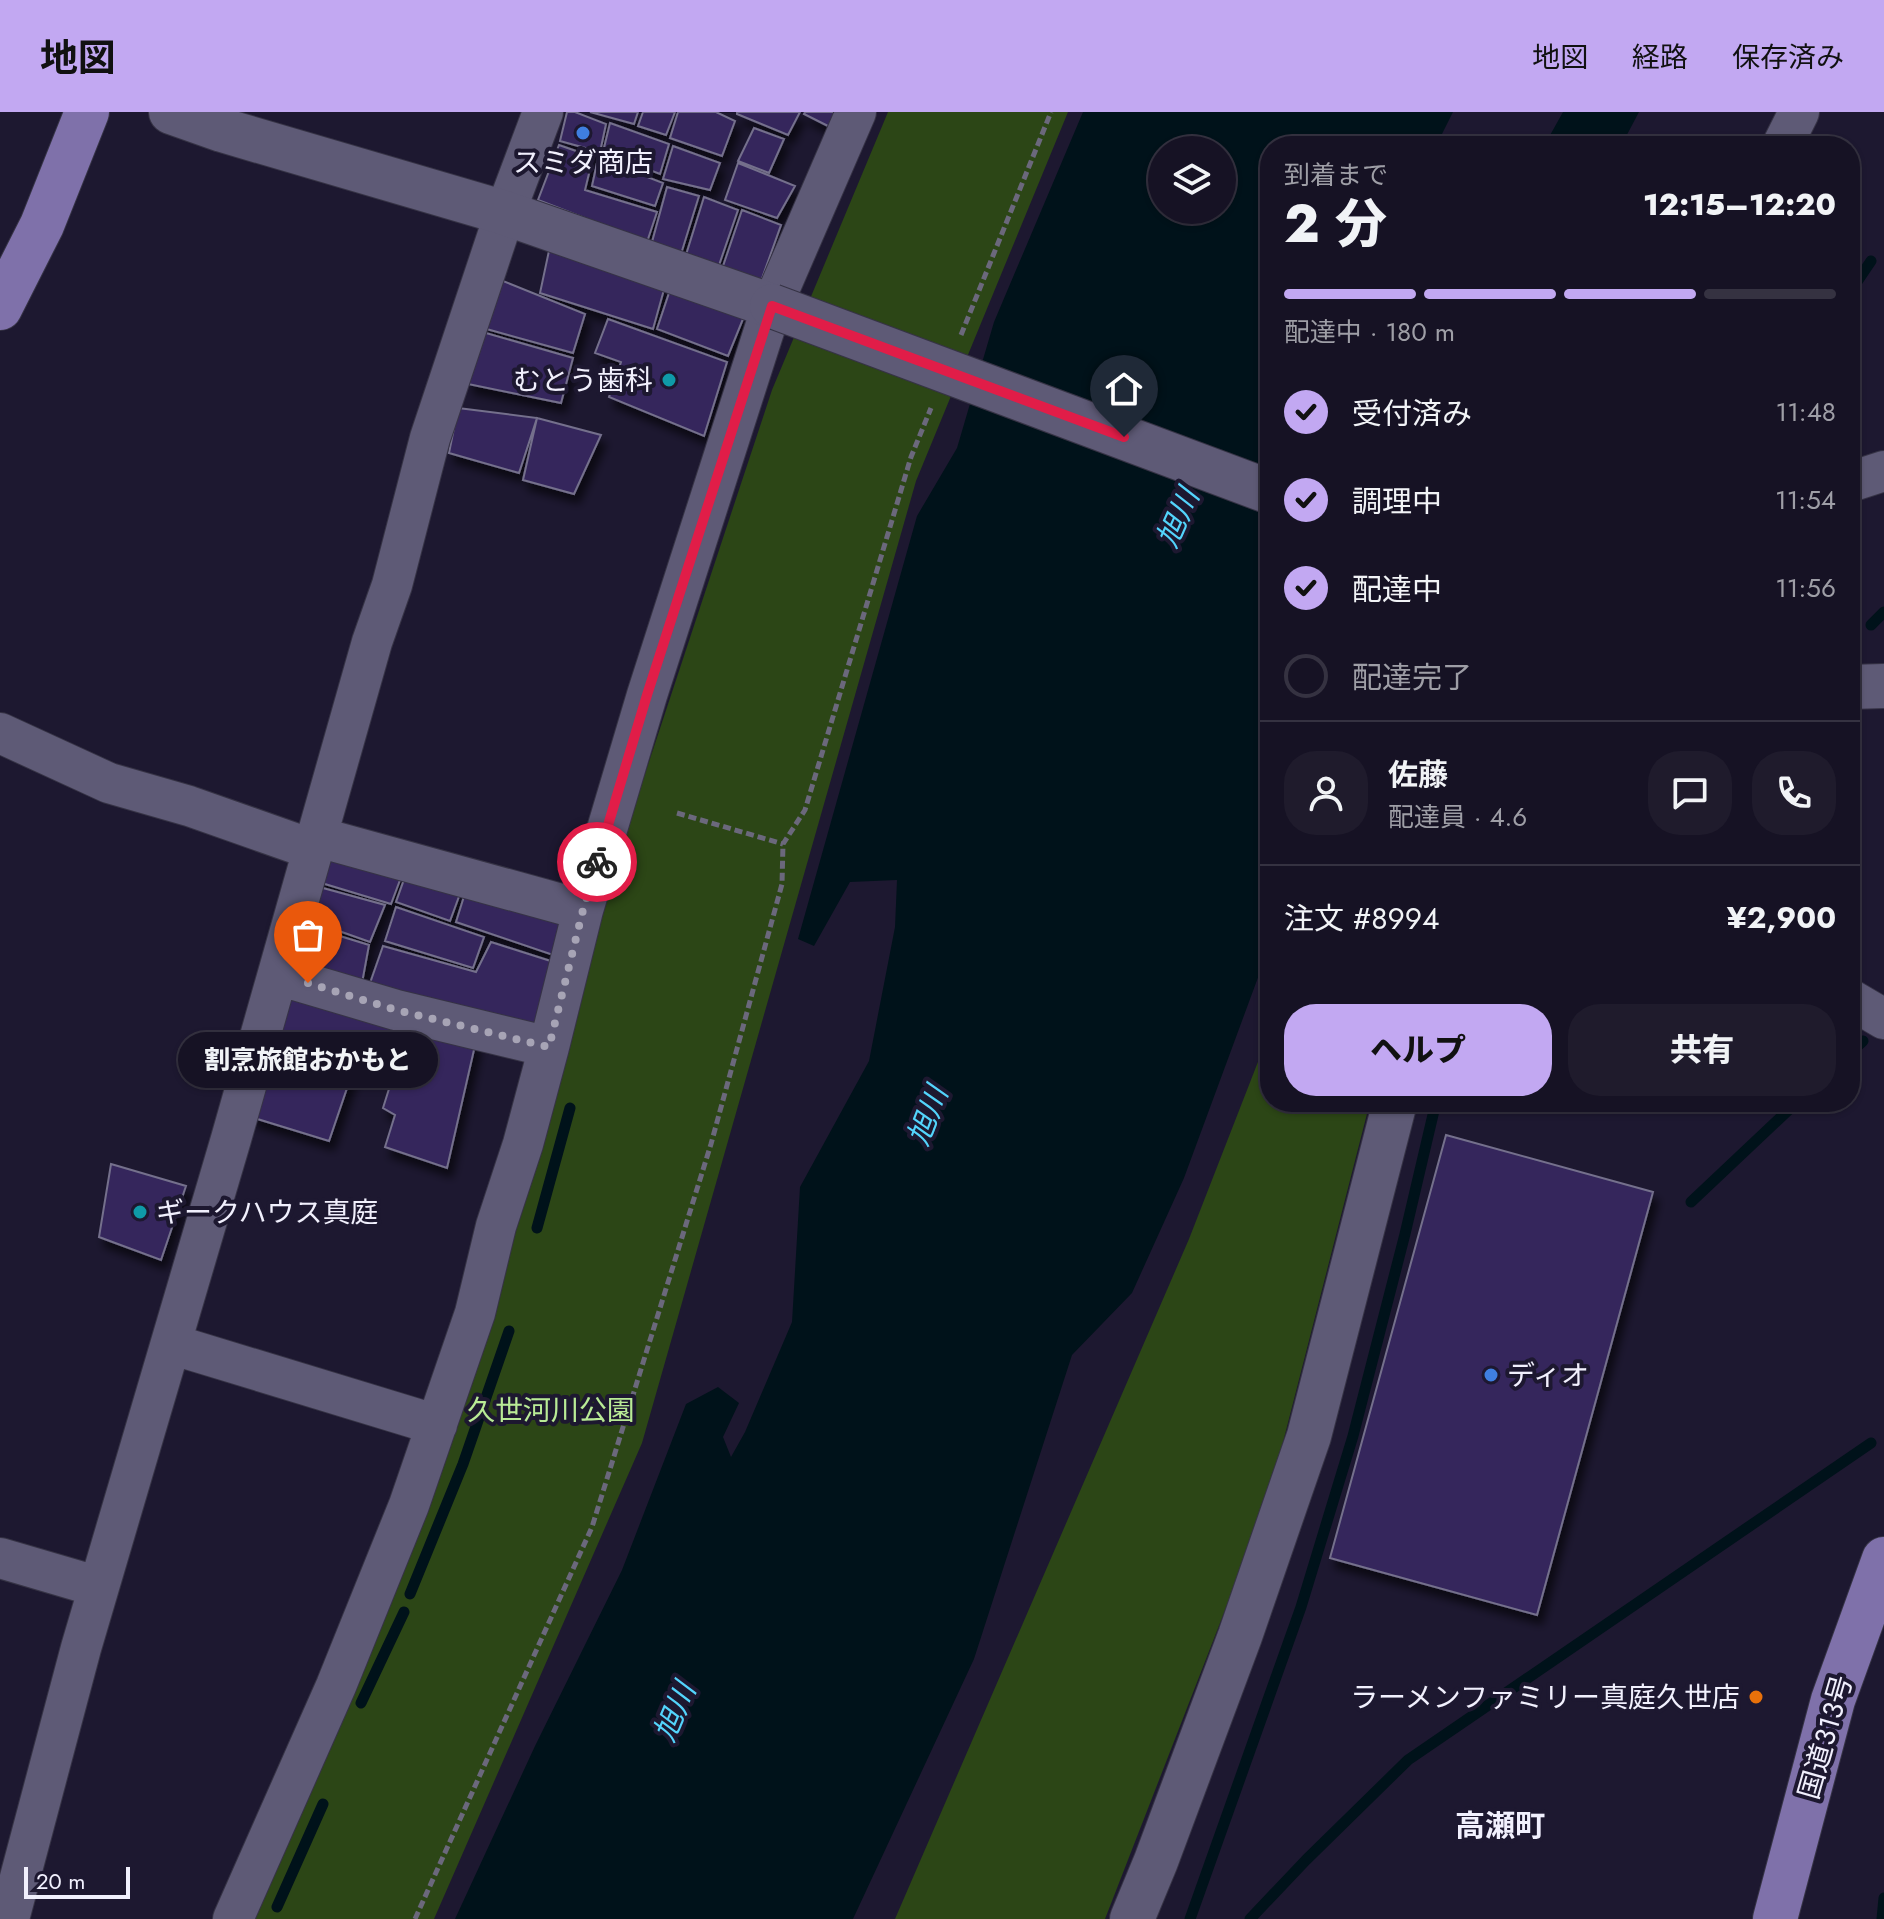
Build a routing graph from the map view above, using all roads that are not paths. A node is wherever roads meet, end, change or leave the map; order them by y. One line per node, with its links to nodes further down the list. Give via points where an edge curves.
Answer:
1 (87, 112): 9 (highway, via 42,225)
2 (171, 112): 7 (street)
3 (543, 112): 7 (street)
4 (856, 112): 8 (street)
5 (1799, 112): 6 (street)
6 (1787, 136)
7 (505, 213): 8 (street); 16 (street, via 430,438)
8 (772, 306): 12 (street, bridge); 17 (street)
9 (0, 308)
10 (1884, 471): 11 (street)
11 (1860, 479)
12 (1260, 488)
13 (1884, 686): 14 (street)
14 (1860, 687)
15 (0, 733): 16 (street, via 109,783)
16 (316, 844): 17 (street); 18 (street)
17 (583, 910): 21 (street)
18 (278, 975): 21 (street); 23 (street)
19 (1860, 1005): 20 (street)
20 (1884, 1019)
21 (549, 1047): 24 (street, via 475,1313)
22 (1392, 1112): 30 (street, via 1309,1436 1240,1636)
23 (171, 1344): 24 (street); 27 (street)
24 (437, 1425): 29 (street, via 336,1686)
25 (0, 1558): 27 (street)
26 (1884, 1559): 31 (highway, 国道313号, via 1833,1700)
27 (99, 1587): 28 (street)
28 (9, 1919)
29 (233, 1919)
30 (1132, 1919)
31 (1775, 1919)

